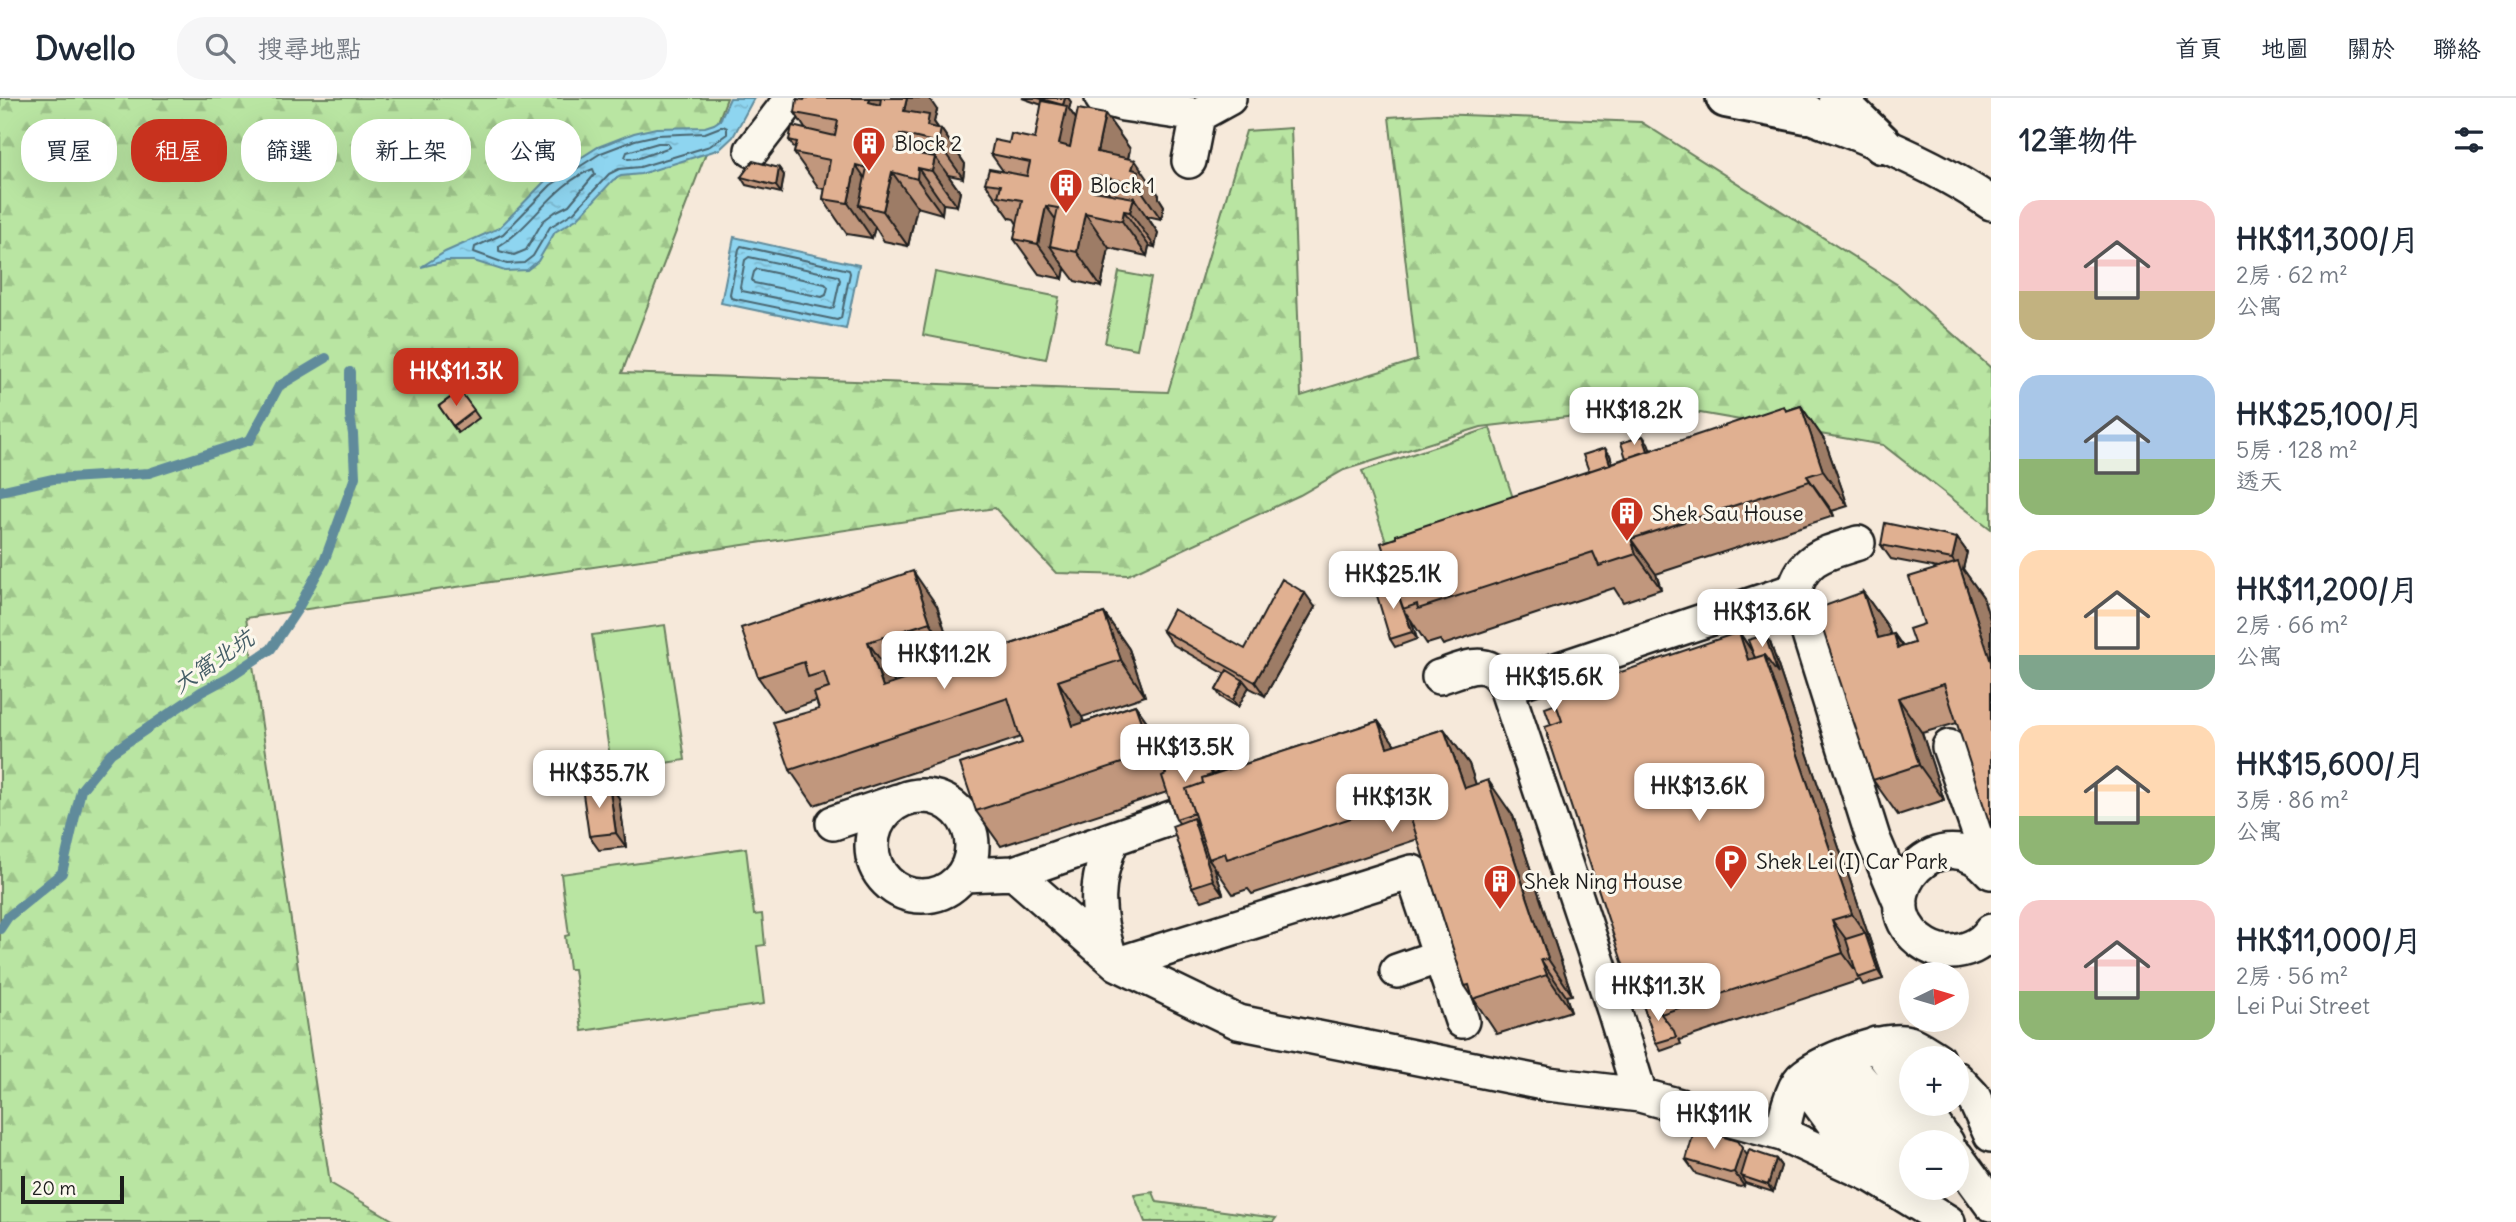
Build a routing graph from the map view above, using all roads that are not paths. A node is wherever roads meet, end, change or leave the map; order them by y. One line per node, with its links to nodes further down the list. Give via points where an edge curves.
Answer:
1 (792, 98): 8 (street)
2 (1102, 98): 6 (street)
3 (1229, 98): 6 (street)
4 (1726, 98): 5 (main road)
5 (1808, 103): 7 (main road, via 1847,110)
6 (1198, 115): 9 (street)
7 (1882, 144): 10 (street)
8 (752, 150)
9 (1189, 161)
10 (1991, 203)
11 (1858, 543): 12 (street, via 1807,565)
12 (1795, 590): 14 (street); 24 (street, via 1873,838)
13 (1439, 677): 14 (street, via 1485,666 1497,672)
14 (1507, 687): 35 (street, via 1629,1005)
15 (1949, 747): 21 (street)
16 (966, 779): 17 (street)
17 (906, 799): 19 (street); 23 (street, via 931,796 960,812 973,844); 23 (street, via 884,812 876,826 871,842 880,874 891,887 922,897 938,895)
18 (1180, 816): 20 (street)
19 (832, 823)
20 (1112, 839): 22 (street); 27 (street, via 1097,895 1100,929)
21 (1991, 869): 24 (street, via 1969,855 1936,854 1910,873)
22 (1014, 873): 23 (street); 27 (street)
23 (964, 875)
24 (1901, 904): 25 (street, via 1913,935 1942,952 1974,947)
25 (1991, 932)
26 (1440, 956): 27 (street, via 1412,872); 28 (street); 29 (street)
27 (1114, 960): 35 (street, via 1238,1022 1548,1084)
28 (1397, 971)
29 (1462, 1021)
30 (1876, 1044): 31 (street, via 1907,1042); 32 (street); 33 (street)
31 (1914, 1046)
32 (1822, 1067): 36 (street); 37 (street, via 1786,1115); 39 (street); 41 (street)
33 (1899, 1076)
34 (1969, 1093): 38 (street)
35 (1640, 1095): 37 (street)
36 (1899, 1131)
37 (1783, 1134): 41 (street)
38 (1991, 1135)
39 (1899, 1161)
40 (1969, 1174): 44 (street)
41 (1872, 1176): 42 (street)
42 (1899, 1187)
43 (1942, 1200): 44 (street)
44 (1991, 1204)

